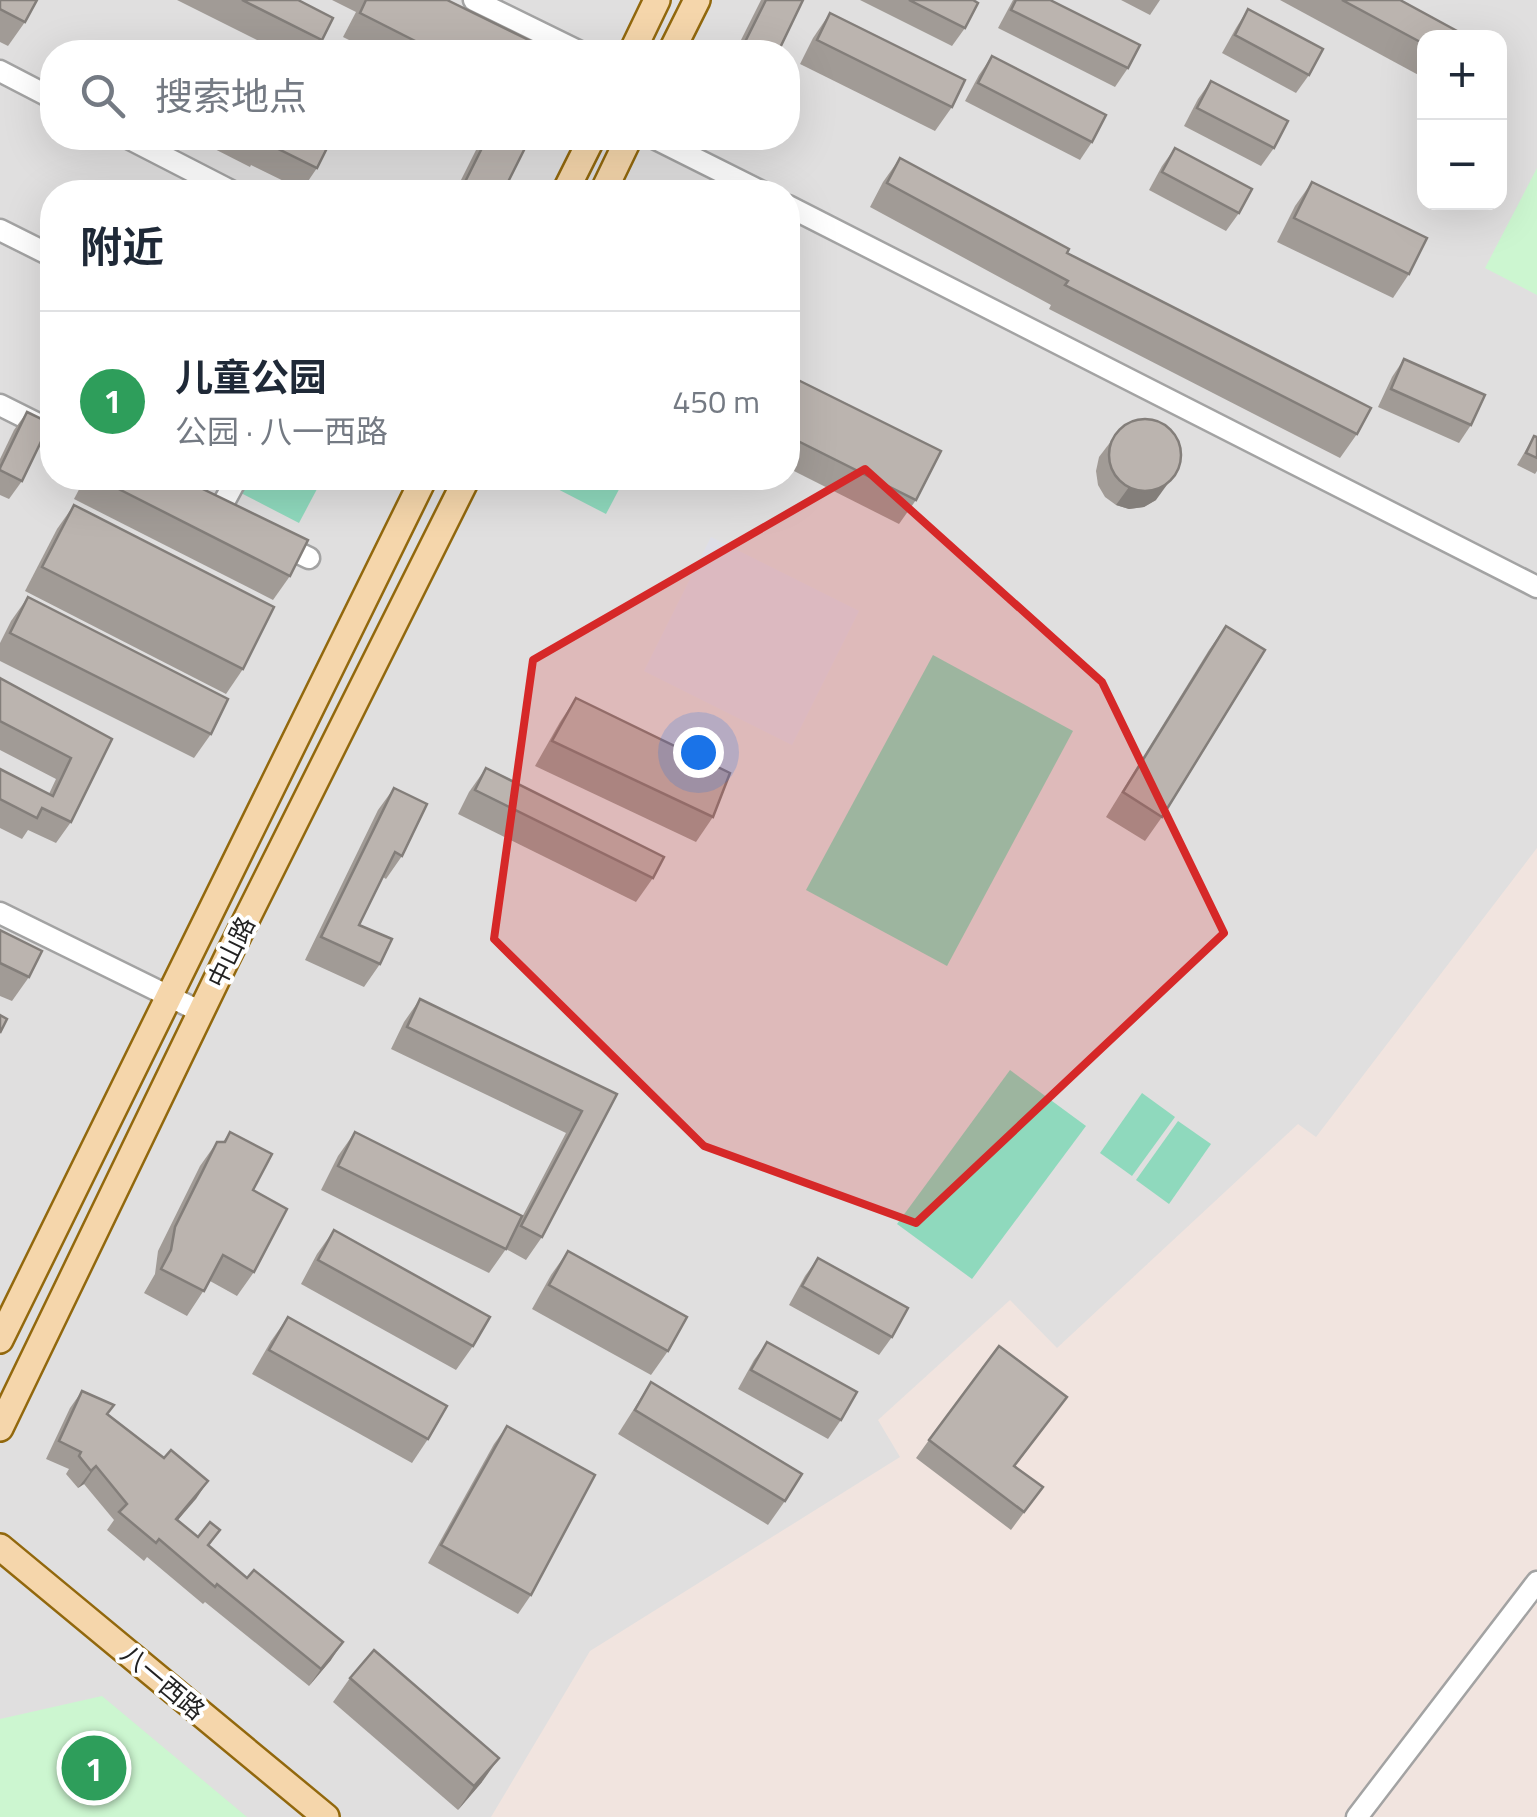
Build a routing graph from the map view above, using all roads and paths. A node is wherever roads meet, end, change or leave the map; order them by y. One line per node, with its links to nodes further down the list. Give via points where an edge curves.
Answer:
1 (474, 0): 4 (street)
2 (657, 0): 5 (main road)
3 (697, 0): 6 (main road)
4 (556, 40)
5 (638, 40)
6 (677, 40)
7 (0, 71): 8 (street)
8 (40, 92)
9 (152, 150): 13 (street)
10 (586, 150): 14 (main road)
11 (623, 150): 15 (main road)
12 (678, 150): 16 (street)
13 (210, 180)
14 (571, 180)
15 (609, 180)
16 (738, 180)
17 (800, 212): 28 (street)
18 (0, 230): 19 (street)
19 (40, 250)
20 (0, 405): 21 (street)
21 (40, 425)
22 (230, 490): 25 (street)
23 (418, 490): 30 (main road, 中山路)
24 (460, 490): 31 (main road, 中山路)
25 (218, 513)
26 (264, 536): 27 (street)
27 (309, 558)
28 (1537, 587)
29 (0, 912): 30 (street)
30 (170, 997): 31 (street); 32 (main road, 中山路)
31 (202, 1012): 33 (main road, 中山路)
32 (0, 1340)
33 (0, 1428)
34 (0, 1547): 36 (main road, 八一西路)
35 (1537, 1582): 37 (street)
36 (326, 1817)
37 (1357, 1817)

